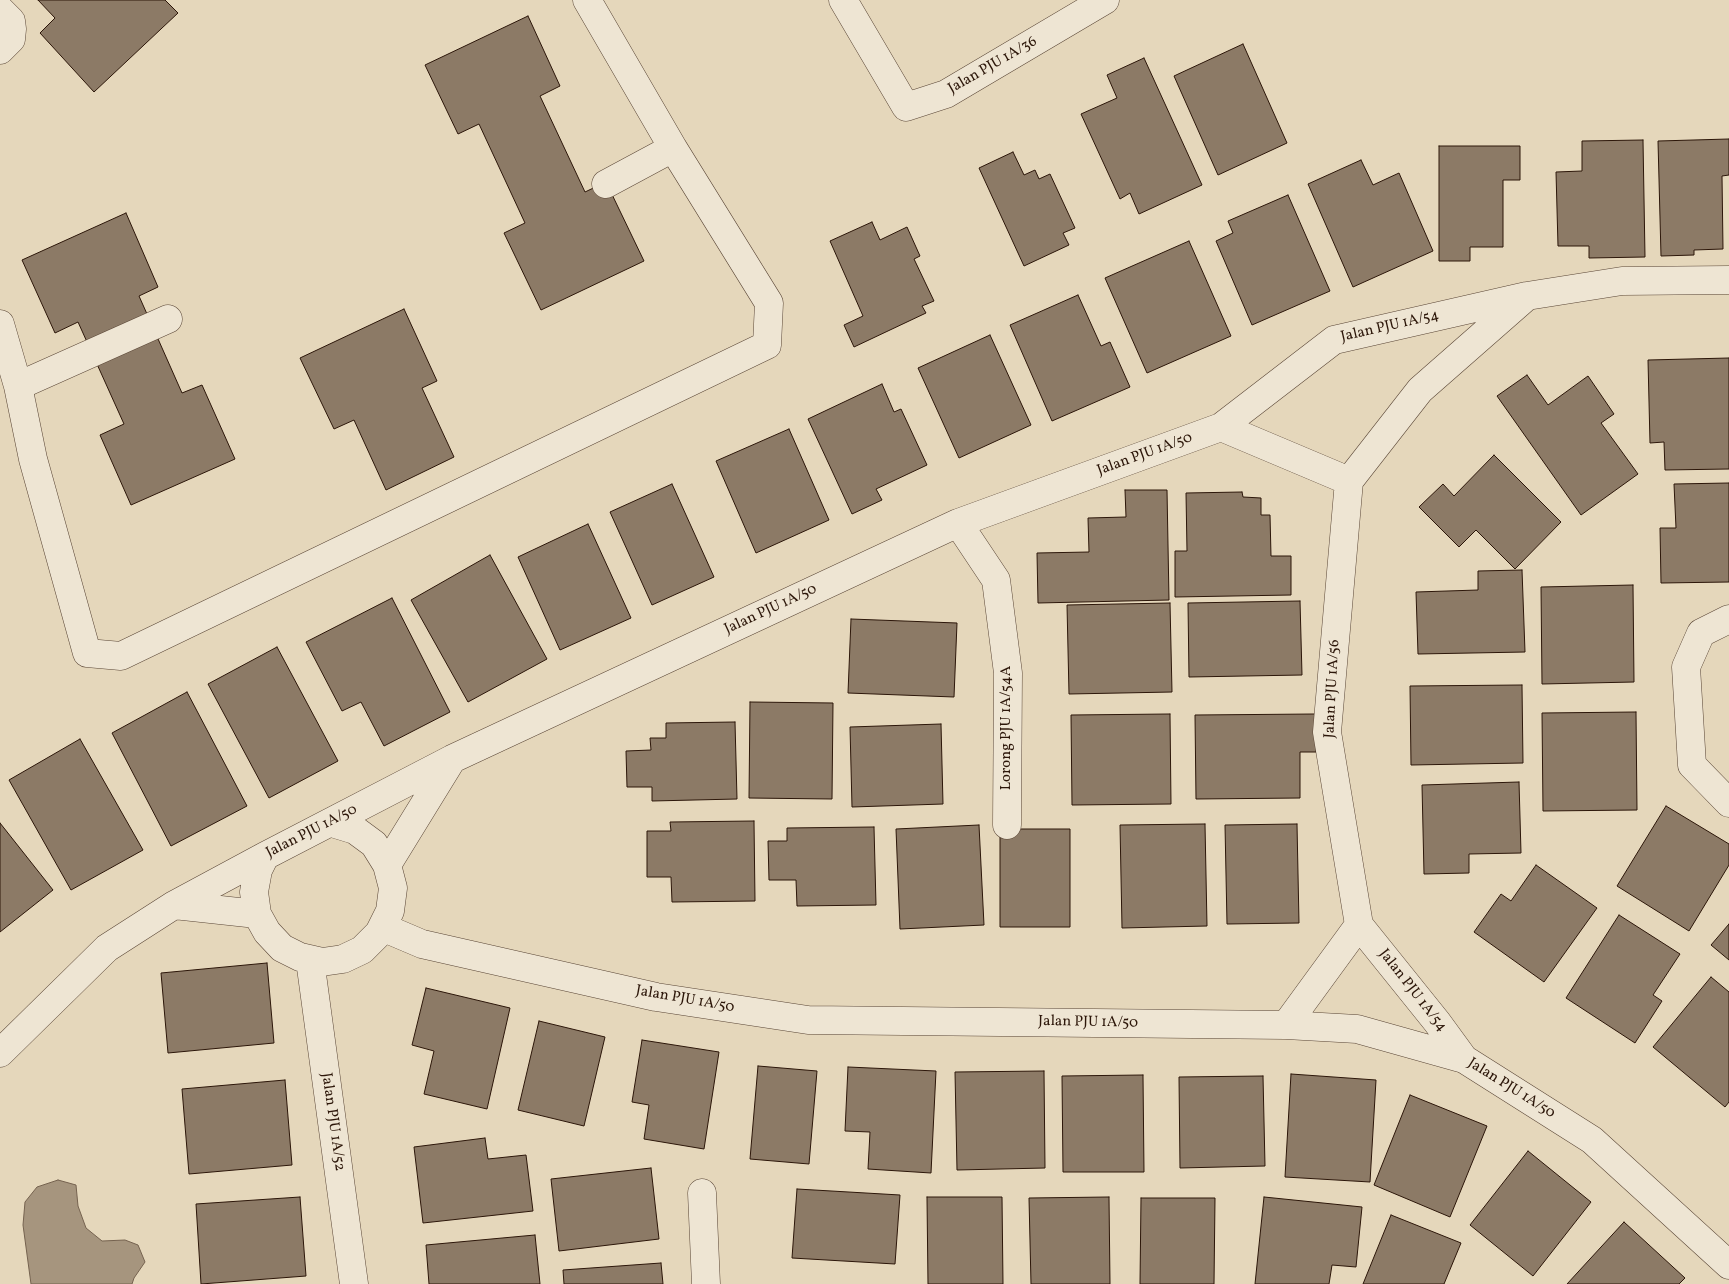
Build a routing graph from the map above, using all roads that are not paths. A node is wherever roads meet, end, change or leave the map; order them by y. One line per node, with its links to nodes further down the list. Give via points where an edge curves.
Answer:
1 (587, 0): 6 (street)
2 (843, 0): 3 (street, Jalan PJU 1A/36, via 906,107 946,94)
3 (1105, 0)
4 (0, 10): 5 (street, via 11,21 12,29 11,39)
5 (0, 50)
6 (673, 148): 7 (street); 12 (street, via 768,303 767,345 121,656 87,654 33,459)
7 (606, 184)
8 (1729, 280): 9 (street, Jalan PJU 1A/54, via 1622,282)
9 (1527, 296): 13 (street, Jalan PJU 1A/54, via 1334,340); 14 (street, via 1420,390)
10 (168, 319): 12 (street)
11 (0, 324): 12 (street)
12 (18, 386)
13 (1221, 427): 14 (street); 15 (street, Jalan PJU 1A/50)
14 (1349, 481): 25 (street, Jalan PJU 1A/56, via 1327,732)
15 (958, 523): 17 (street, Jalan PJU 1A/50); 20 (street, Lorong PJU 1A/54A, via 996,580 1008,673)
16 (1729, 619): 18 (street, via 1700,633 1686,667 1692,765)
17 (452, 759): 19 (street, Jalan PJU 1A/50); 22 (street)
18 (1729, 803)
19 (332, 823): 21 (street, Jalan PJU 1A/50); 22 (street, via 355,830 374,844)
20 (1007, 825)
21 (265, 856): 23 (street, Jalan PJU 1A/50); 24 (street, via 258,870 254,892)
22 (387, 865): 26 (street, via 393,888 390,911)
23 (174, 905): 24 (street); 29 (street, Jalan PJU 1A/50, via 107,948)
24 (258, 914): 27 (street, via 267,932 282,948)
25 (1359, 925): 28 (street); 30 (street, Jalan PJU 1A/54)
26 (382, 927): 27 (street, via 362,950 343,959); 28 (street, Jalan PJU 1A/50, via 422,944 656,997 808,1020)
27 (310, 960): 33 (street, Jalan PJU 1A/52)
28 (1286, 1025): 30 (street, Jalan PJU 1A/50, via 1358,1029)
29 (0, 1053)
30 (1464, 1059): 32 (street, Jalan PJU 1A/50, via 1592,1140)
31 (702, 1193): 34 (street)
32 (1729, 1265)
33 (354, 1284)
34 (706, 1284)

